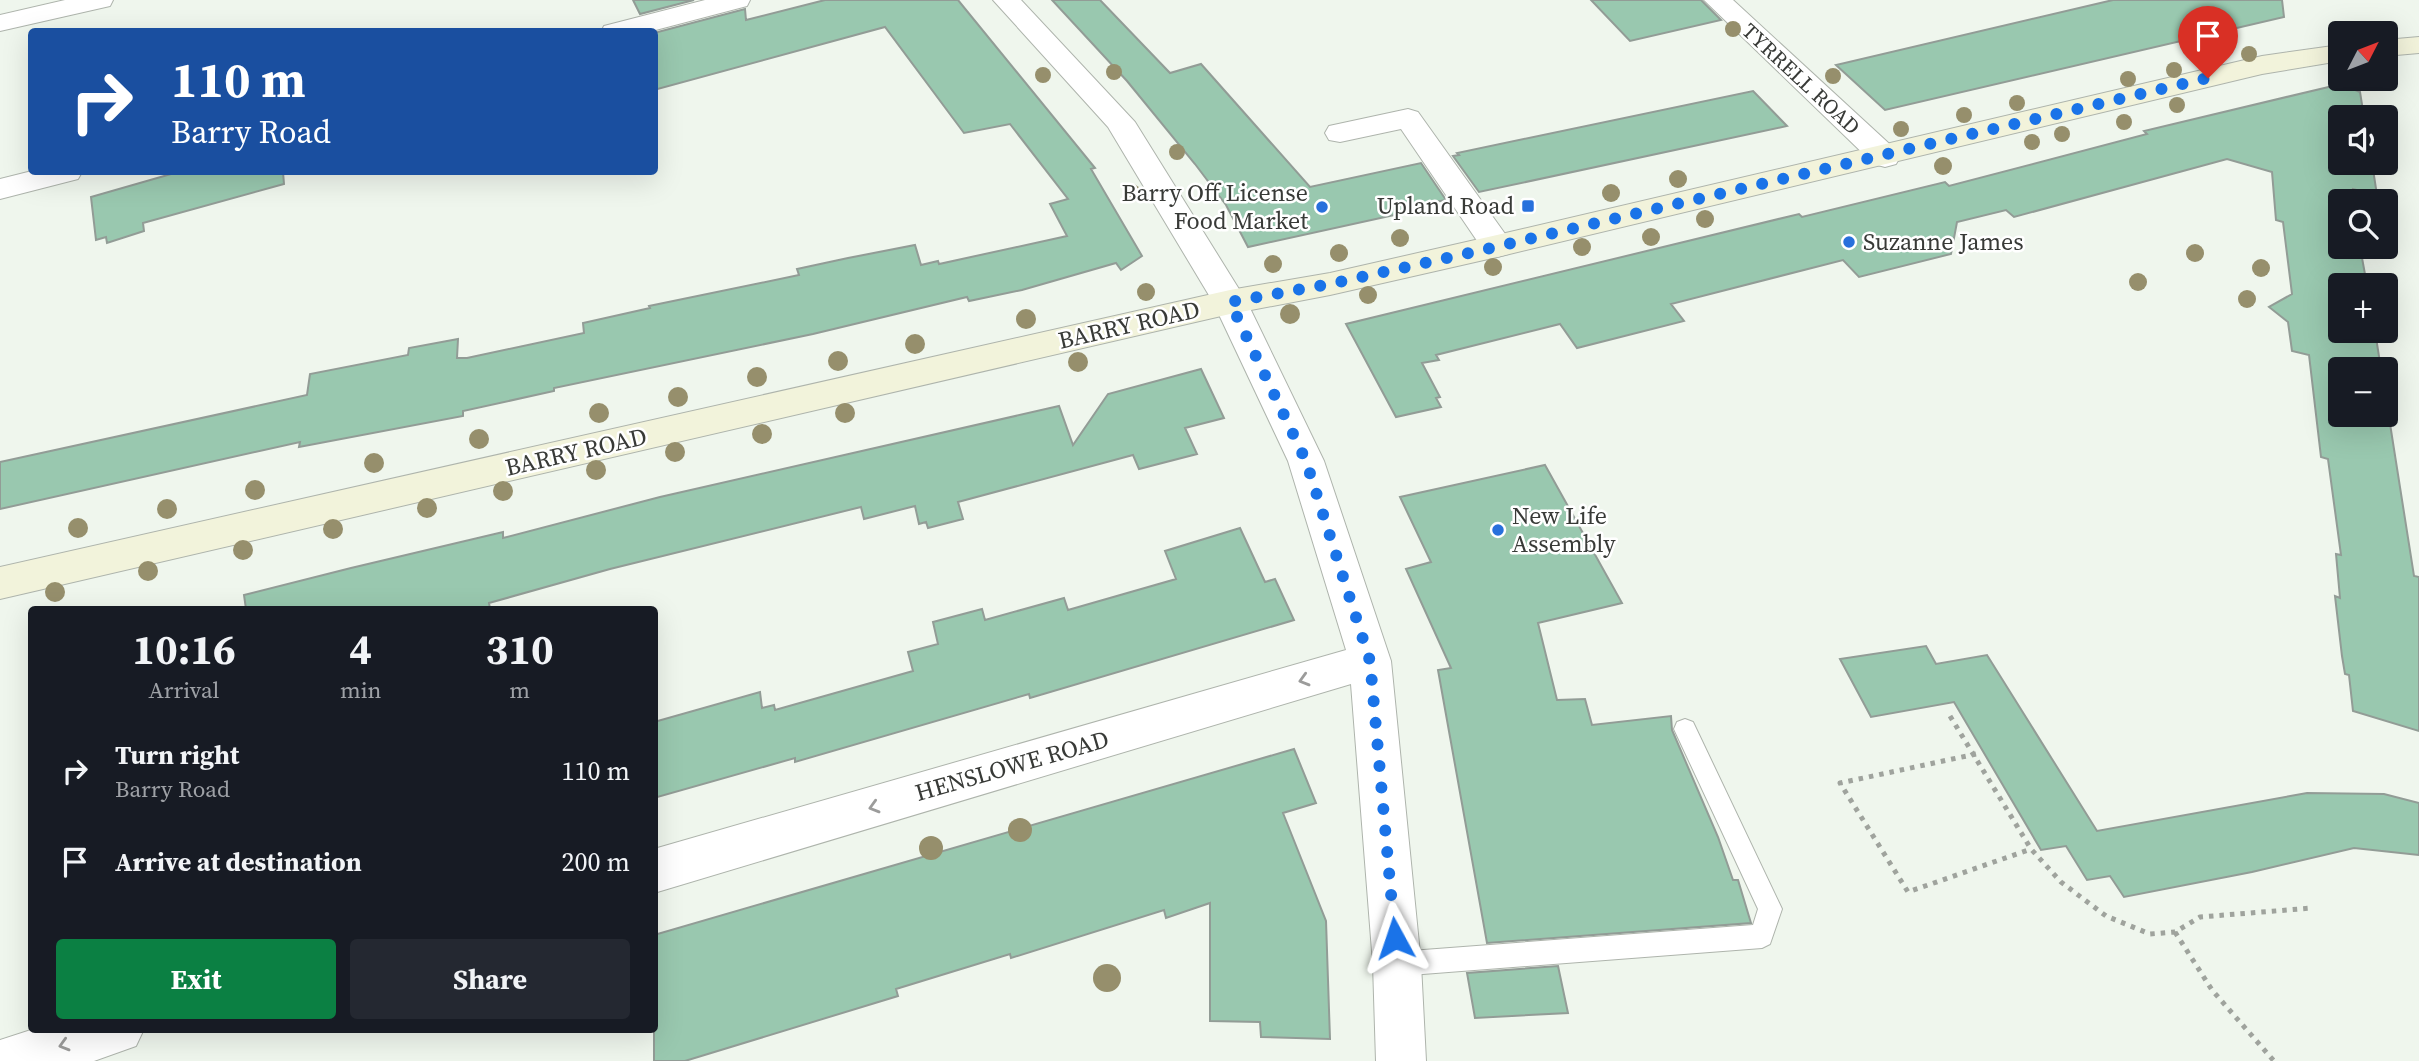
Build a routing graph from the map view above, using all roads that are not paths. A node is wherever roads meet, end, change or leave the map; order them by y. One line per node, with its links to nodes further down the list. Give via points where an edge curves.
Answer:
1 (100, 0): 5 (street)
2 (737, 0): 6 (street)
3 (1006, 0): 15 (street, via 1121,122)
4 (1717, 0): 11 (street, TYRRELL ROAD)
5 (0, 23)
6 (629, 28)
7 (2419, 45): 8 (main road)
8 (2398, 47)
9 (2328, 55): 11 (main road, BARRY ROAD, via 2263,65)
10 (1340, 133): 14 (street, via 1408,118)
11 (1885, 157): 14 (main road, BARRY ROAD)
12 (55, 175): 13 (street)
13 (0, 189)
14 (1497, 246): 15 (main road, BARRY ROAD)
15 (1230, 302): 16 (main road, BARRY ROAD); 17 (street, via 1306,461)
16 (0, 583)
17 (1370, 661): 19 (street, HENSLOWE ROAD, one-way to 19); 20 (street)
18 (1685, 729): 20 (lane, via 1770,909 1762,936)
19 (658, 870)
20 (1397, 964): 23 (street)
21 (105, 1033): 22 (street, one-way to 22)
22 (10, 1061)
23 (1401, 1061)

